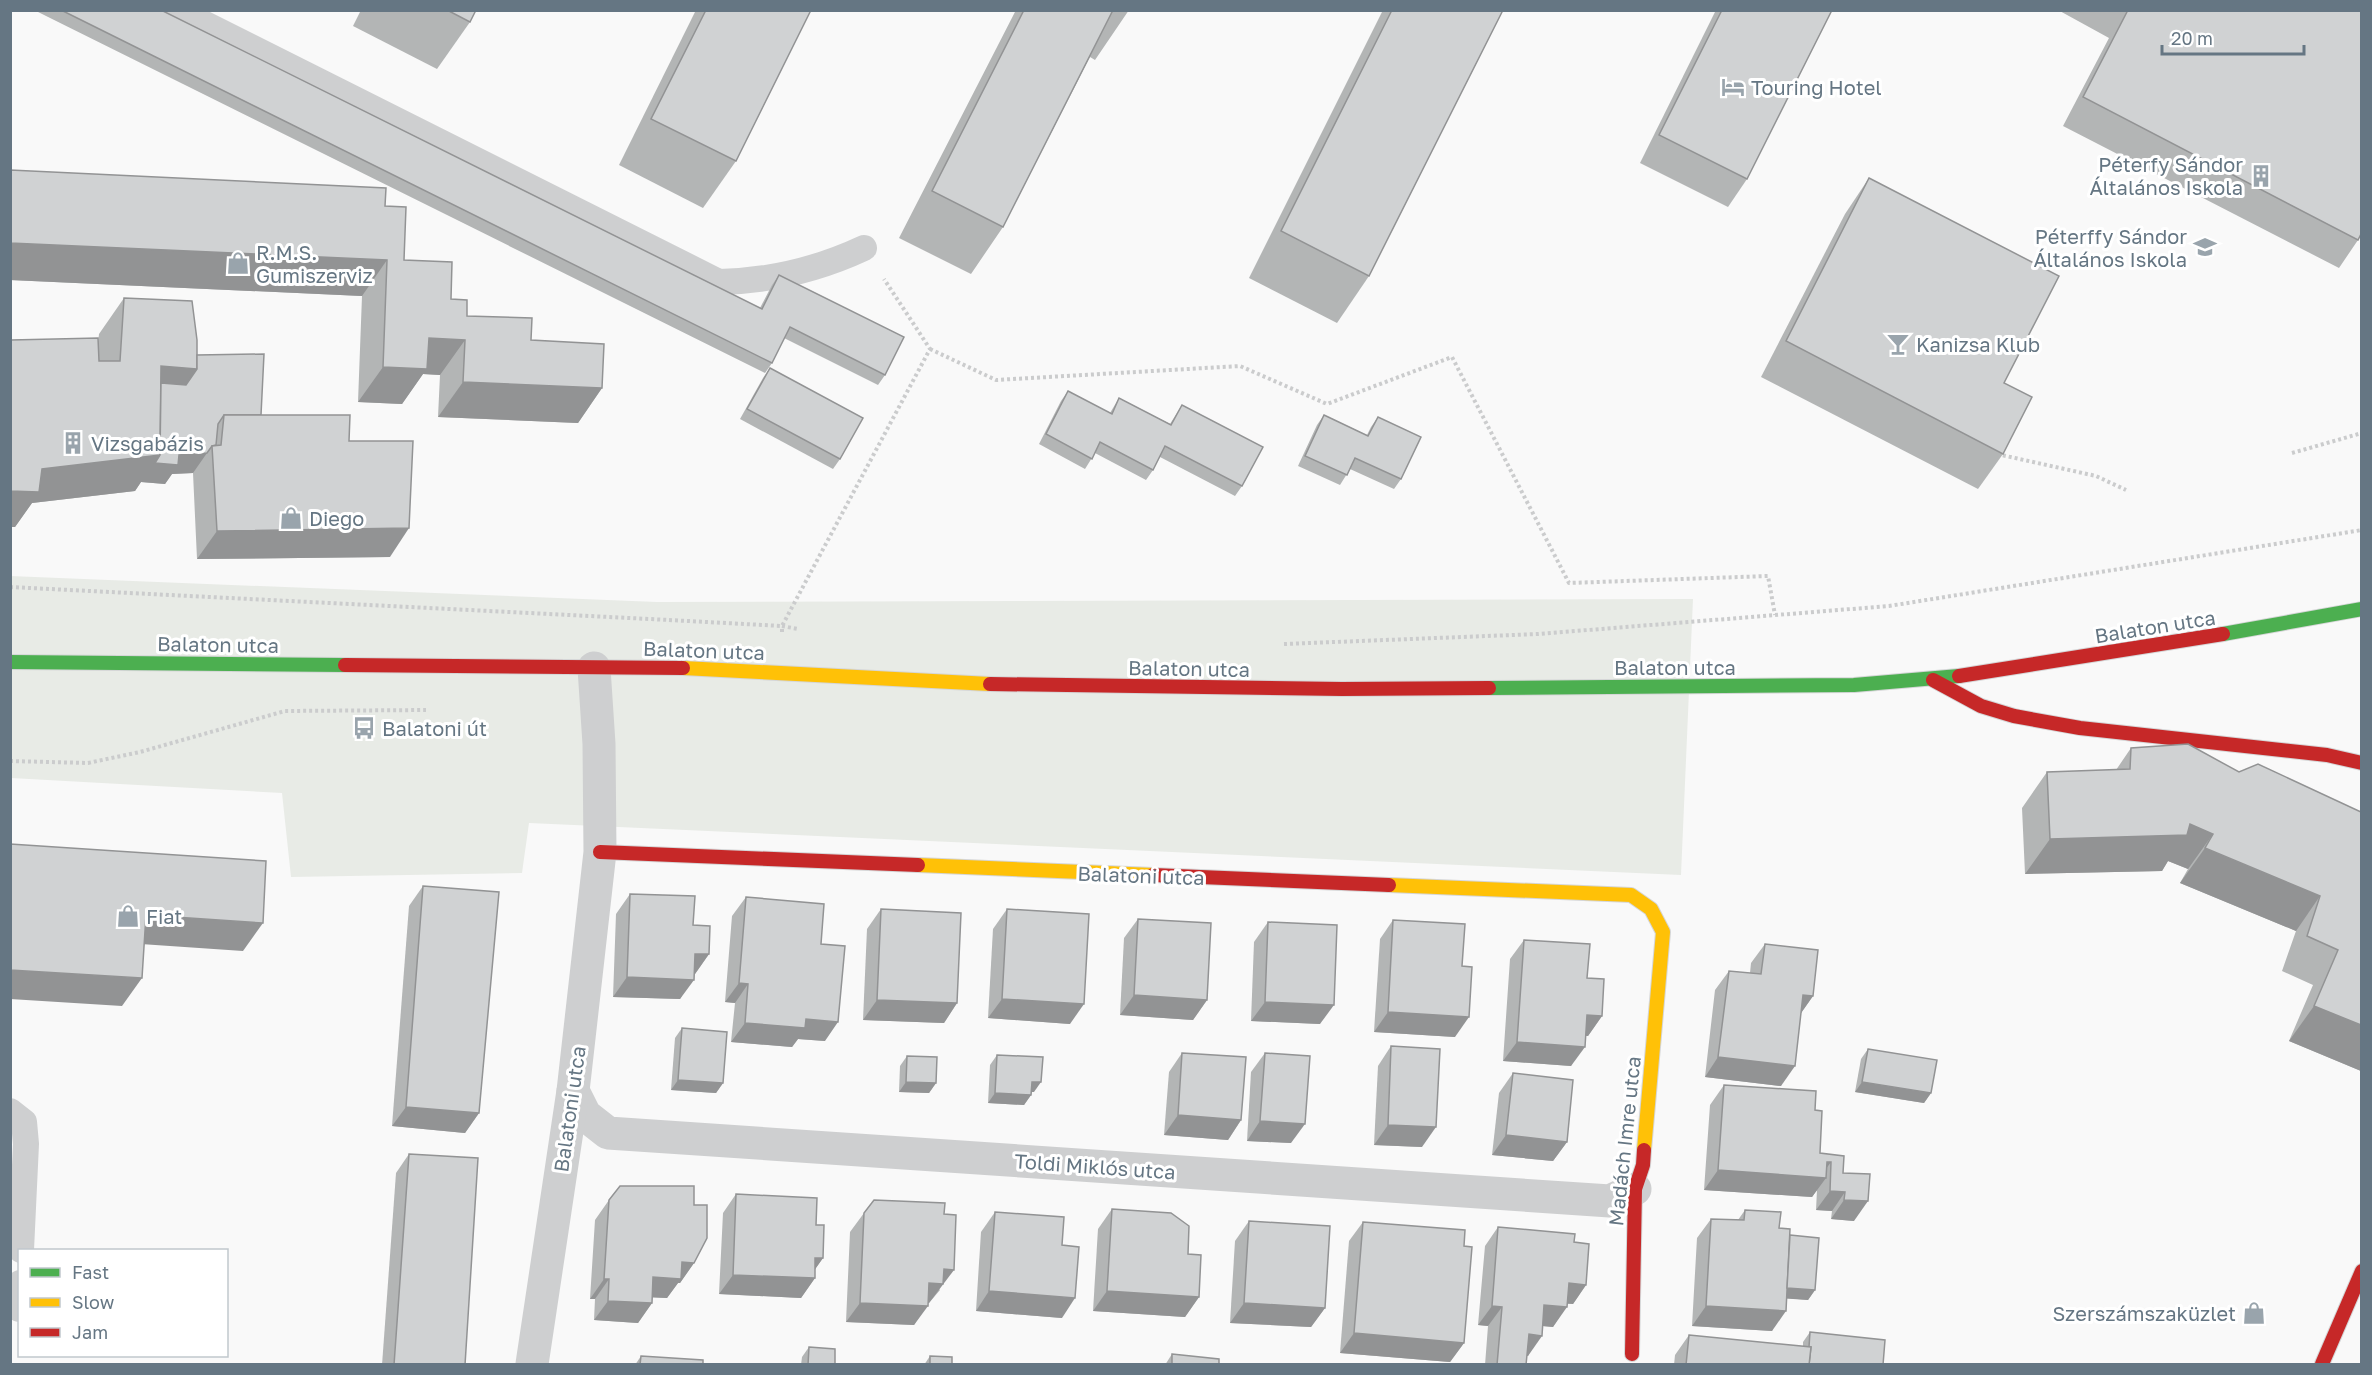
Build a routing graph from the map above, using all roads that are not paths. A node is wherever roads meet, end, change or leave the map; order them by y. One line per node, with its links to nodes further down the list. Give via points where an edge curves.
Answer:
1 (177, 10): 2 (lane, via 719,282 745,281 834,262)
2 (864, 248)
3 (2361, 609): 6 (street, Balaton utca, via 2273,627)
4 (10, 662): 5 (street, Balaton utca)
5 (594, 668): 6 (street, Balaton utca, via 669,667 1036,686 1354,689); 8 (street, Balatoni utca)
6 (1933, 681): 7 (street, via 1981,706 2014,716 2080,728 2327,755)
7 (2361, 764)
8 (600, 852): 9 (street, Balatoni utca, via 1632,895 1651,909); 10 (street, Balatoni utca)
9 (1663, 932): 12 (street, Madách Imre utca, via 1643,1165)
10 (573, 1091): 12 (street, Toldi Miklós utca, via 585,1114 608,1132 1610,1201); 16 (street, Balatoni utca)
11 (10, 1111): 13 (lane, via 24,1122 26,1144)
12 (1635, 1189): 15 (street, Madách Imre utca)
13 (21, 1249)
14 (2361, 1271): 17 (street)
15 (1632, 1354)
16 (532, 1365)
17 (2322, 1365)

